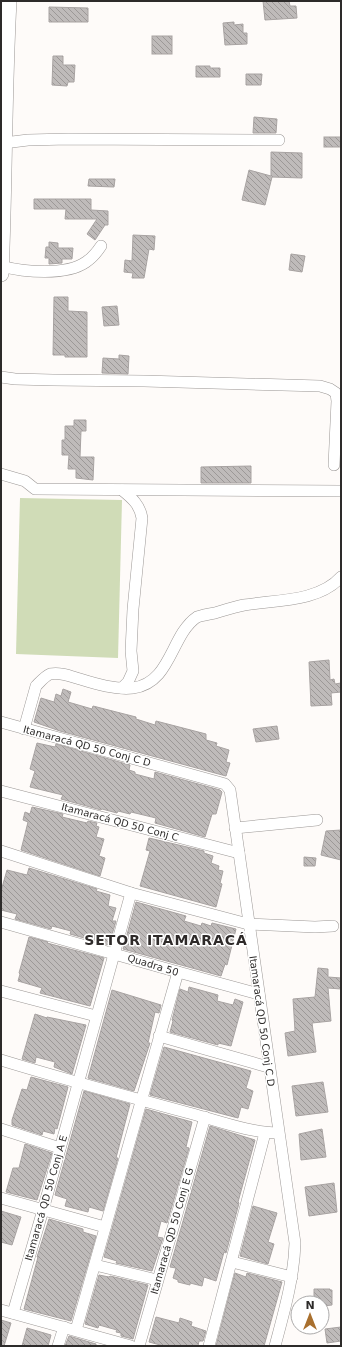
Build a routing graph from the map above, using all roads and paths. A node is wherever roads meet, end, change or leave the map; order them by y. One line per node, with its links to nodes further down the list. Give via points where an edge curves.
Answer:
1 (9, 1): 2 (street)
2 (4, 53): 3 (street)
3 (3, 133): 4 (street, via 28,140); 5 (street)
4 (279, 140)
5 (2, 228): 7 (street)
6 (101, 246): 7 (street, via 93,257 73,268 28,271)
7 (1, 266): 8 (street)
8 (1, 274)
9 (1, 377): 10 (street, via 320,386 336,393)
10 (334, 465)
11 (1, 474): 12 (street, via 25,481 35,489)
12 (122, 490): 13 (street); 15 (street, via 140,509 142,518 133,609 133,671)
13 (341, 491)
14 (341, 577): 15 (street, via 312,594 243,605 198,617 189,623 155,679 141,687)
15 (122, 688): 17 (street, via 61,674 50,674 36,686)
16 (1, 722): 17 (street, Itamaracá QD 50 Conj C D)
17 (24, 730): 20 (street, Itamaracá QD 50 Conj C D, via 225,784 230,790)
18 (1, 791): 22 (street, Itamaracá QD 50 Conj C)
19 (317, 820): 20 (street)
20 (235, 828): 22 (street, Itamaracá QD 50 Conj C D)
21 (1, 851): 23 (street)
22 (239, 853): 25 (street, Itamaracá QD 50 Conj C D)
23 (132, 892): 25 (street); 27 (street, Itamaracá QD 50 Conj A E)
24 (1, 922): 27 (street, Quadra 50)
25 (248, 924): 26 (street); 30 (street, Itamaracá QD 50 Conj C D)
26 (333, 926)
27 (114, 953): 28 (street, Quadra 50); 31 (street, Itamaracá QD 50 Conj A E)
28 (178, 972): 30 (street, Quadra 50); 32 (street)
29 (1, 991): 31 (street)
30 (259, 994): 34 (street, Itamaracá QD 50 Conj C D)
31 (96, 1016): 35 (street, Itamaracá QD 50 Conj A E)
32 (159, 1036): 34 (street); 36 (street)
33 (1, 1060): 35 (street)
34 (268, 1067): 40 (street, Itamaracá QD 50 Conj C D)
35 (79, 1083): 36 (street); 41 (street, Itamaracá QD 50 Conj A E)
36 (142, 1100): 37 (street); 44 (street)
37 (205, 1117): 39 (street); 48 (street, Itamaracá QD 50 Conj E G)
38 (1, 1130): 41 (street)
39 (265, 1133): 40 (street); 45 (street)
40 (278, 1134): 47 (street, Itamaracá QD 50 Conj C D, via 295,1243)
41 (60, 1148): 43 (street, Itamaracá QD 50 Conj A E)
42 (1, 1198): 43 (street)
43 (43, 1210): 44 (street); 50 (street, Itamaracá QD 50 Conj A E)
44 (105, 1227): 46 (street)
45 (232, 1262): 47 (street); 56 (street)
46 (95, 1265): 48 (street); 52 (street)
47 (292, 1278): 57 (street, Itamaracá QD 50 Conj C D)
48 (157, 1280): 55 (street, Itamaracá QD 50 Conj E G)
49 (1, 1310): 50 (street)
50 (13, 1313): 51 (street)
51 (64, 1327): 52 (street); 53 (street)
52 (76, 1330): 54 (street)
53 (58, 1346)
54 (131, 1346)
55 (139, 1346)
56 (209, 1346)
57 (275, 1346)

